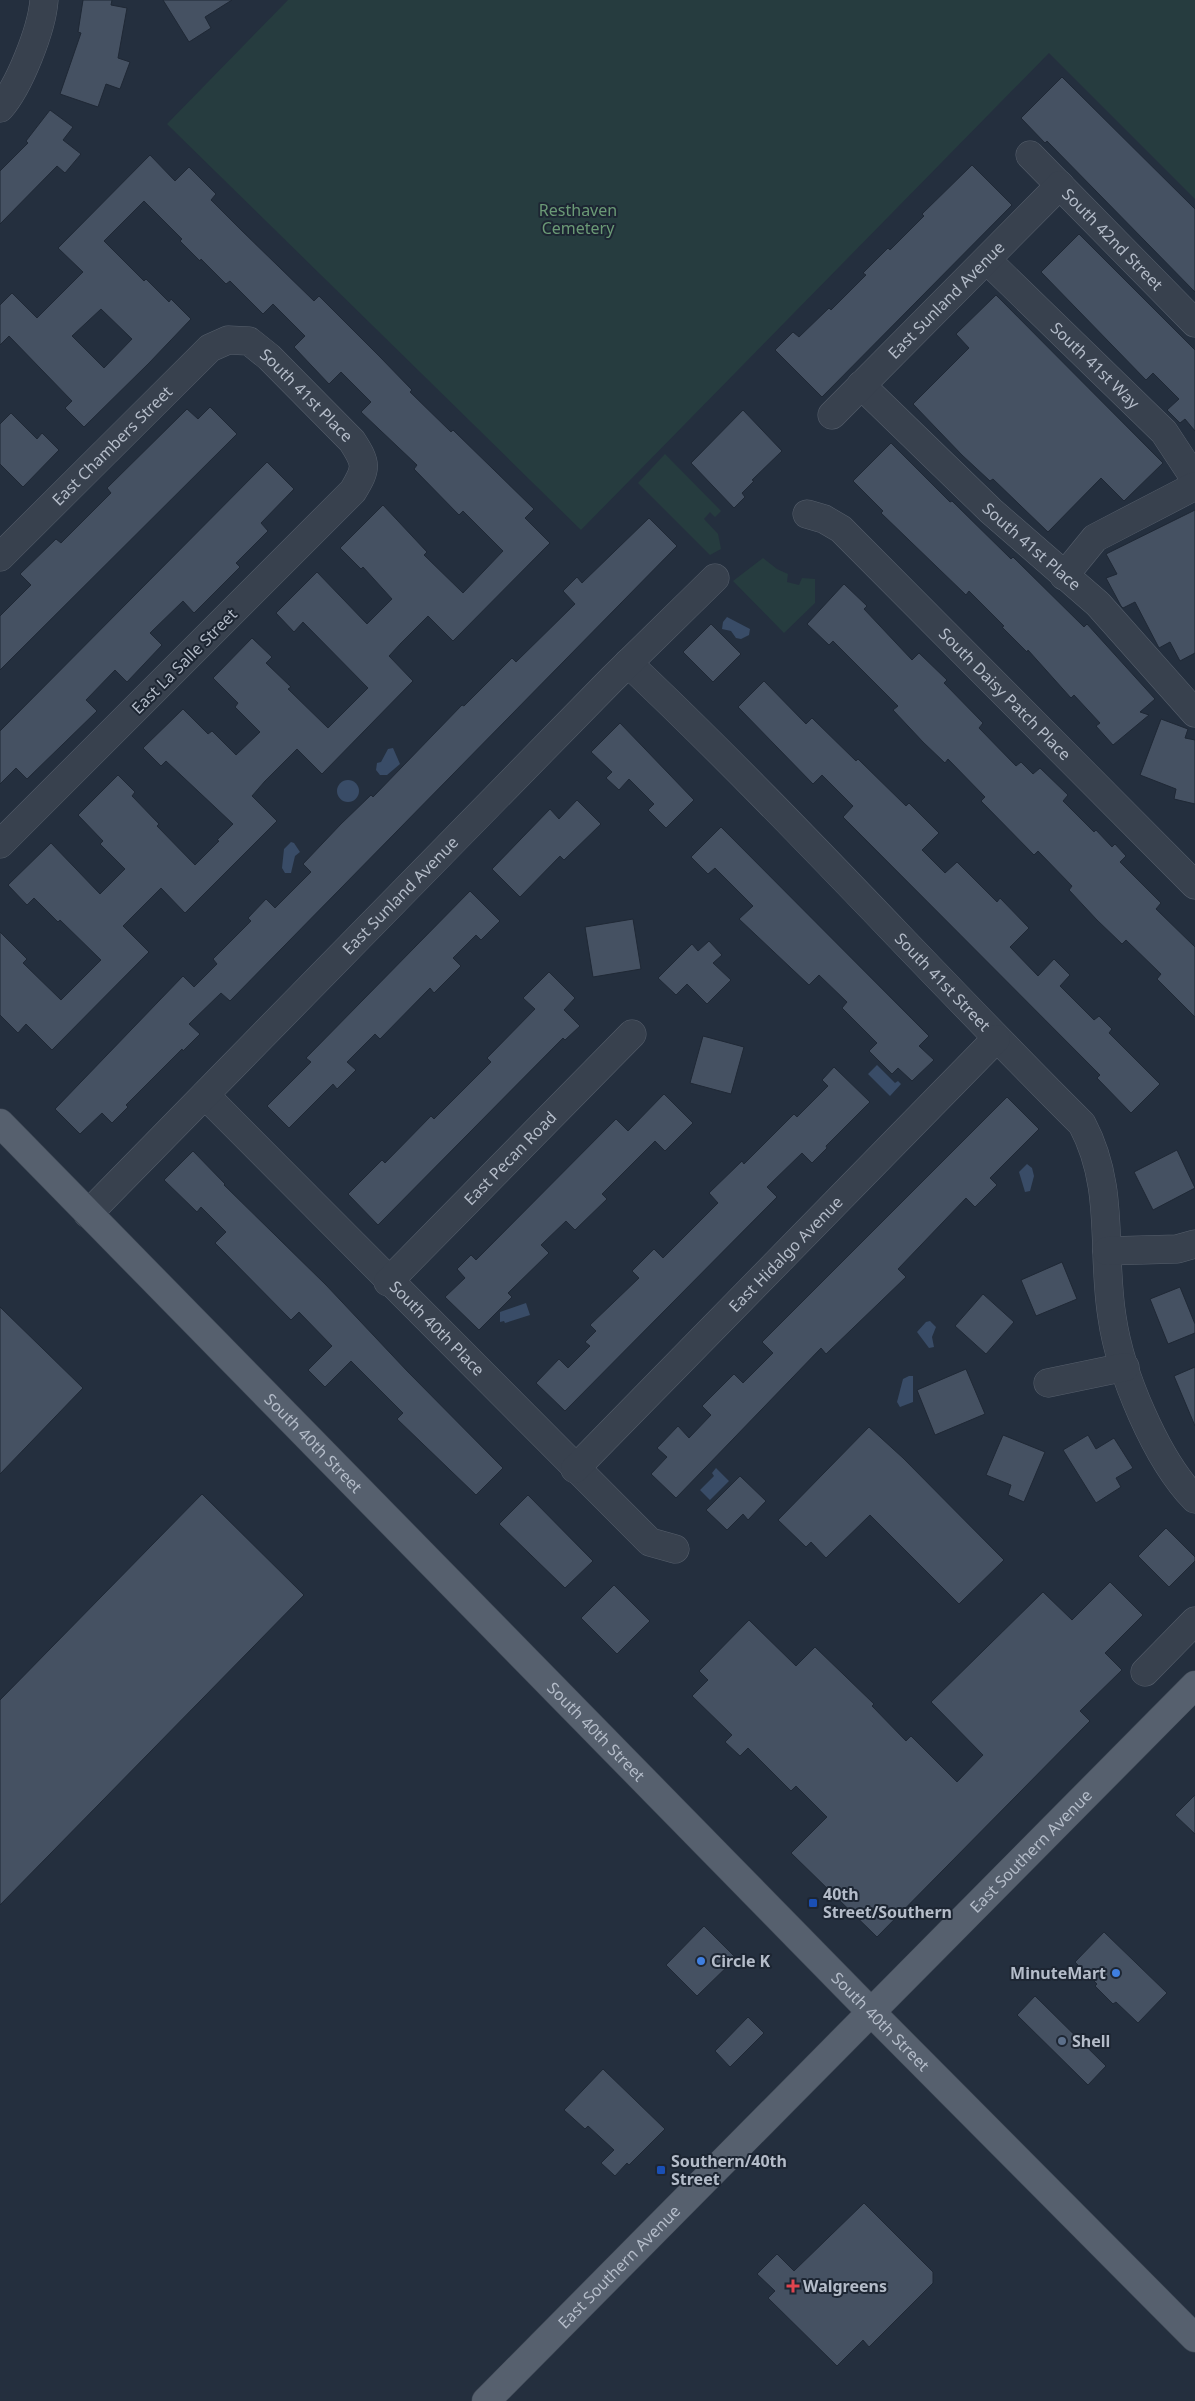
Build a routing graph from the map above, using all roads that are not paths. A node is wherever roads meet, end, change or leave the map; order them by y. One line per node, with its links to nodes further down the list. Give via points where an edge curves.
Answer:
1 (44, 0): 2 (street, via 43,16 12,95)
2 (0, 108)
3 (1030, 155): 4 (street, South 42nd Street)
4 (1060, 185): 5 (street, East Sunland Avenue); 6 (street, South 42nd Street)
5 (988, 260): 8 (street, East Sunland Avenue); 11 (street, South 41st Way, via 1164,432)
6 (1195, 323)
7 (228, 340): 10 (street, South 41st Place, via 249,341 269,357 352,441 363,457); 14 (street, East Chambers Street, via 210,348)
8 (861, 385): 9 (street, East Sunland Avenue); 15 (street, South 41st Place)
9 (832, 415)
10 (364, 474): 20 (street, East La Salle Street, via 353,491)
11 (1195, 479)
12 (1195, 486): 15 (street, via 1095,538)
13 (807, 514): 21 (street, South Daisy Patch Place, via 841,529)
14 (0, 558)
15 (1064, 576): 18 (street, South 41st Place)
16 (715, 578): 17 (street, East Sunland Avenue)
17 (628, 663): 23 (street, South 41st Street, via 690,721); 24 (street, East Sunland Avenue)
18 (1186, 688): 19 (street, South 41st Place)
19 (1195, 713)
20 (0, 844)
21 (1195, 885)
22 (632, 1034): 29 (street, East Pecan Road)
23 (996, 1039): 28 (street, South 41st Street, via 1082,1124 1091,1141 1103,1179); 32 (street, East Hidalgo Avenue)
24 (205, 1096): 26 (street, East Sunland Avenue); 29 (street, South 40th Place)
25 (0, 1123): 26 (main road, South 40th Street)
26 (88, 1214): 38 (main road, South 40th Street)
27 (1195, 1244): 28 (street, via 1176,1249)
28 (1107, 1251): 30 (street, South 41st Street, via 1112,1318)
29 (388, 1282): 32 (street, South 40th Place)
30 (1125, 1367): 31 (street); 33 (street, South 41st Street, via 1142,1415 1168,1464)
31 (1048, 1383)
32 (574, 1469): 34 (street, South 40th Place, via 650,1542)
33 (1195, 1499)
34 (675, 1549)
35 (1195, 1621): 36 (street)
36 (1144, 1672)
37 (1195, 1684): 38 (main road, East Southern Avenue)
38 (871, 2012): 39 (main road, South 40th Street); 40 (main road, East Southern Avenue)
39 (1195, 2338)
40 (486, 2401)

